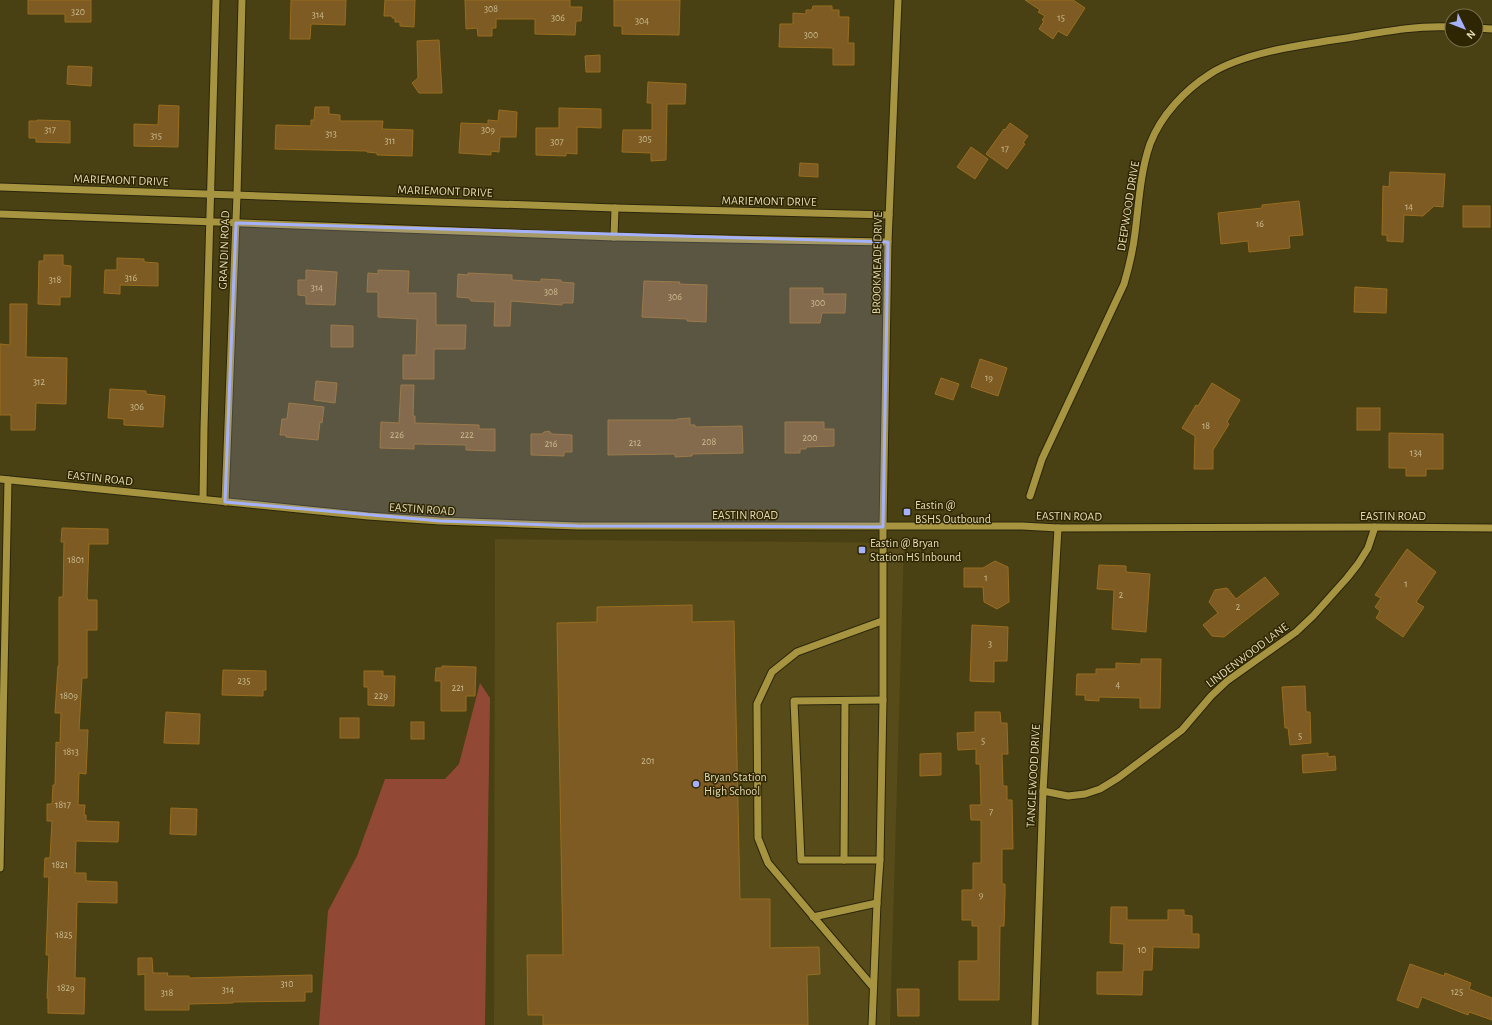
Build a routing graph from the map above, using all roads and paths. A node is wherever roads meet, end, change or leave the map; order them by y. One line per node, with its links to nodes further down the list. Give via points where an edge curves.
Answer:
1 (216, 0): 6 (street, GRANDIN ROAD)
2 (242, 0): 7 (street, GRANDIN ROAD)
3 (898, 0): 10 (street, BROOKMEADE DRIVE)
4 (1444, 26): 17 (street, DEEPWOOD DRIVE, via 1400,29 1345,38 1276,51 1235,62 1211,74 1176,102 1150,143 1142,175 1135,234 1124,284 1042,460)
5 (0, 188): 6 (street, MARIEMONT DRIVE)
6 (210, 194): 7 (street, MARIEMONT DRIVE); 11 (street, GRANDIN ROAD)
7 (237, 195): 8 (street, MARIEMONT DRIVE); 12 (street, GRANDIN ROAD)
8 (615, 208): 10 (street, MARIEMONT DRIVE); 13 (street)
9 (0, 214): 11 (street)
10 (889, 215): 14 (street, BROOKMEADE DRIVE)
11 (209, 222): 12 (street); 18 (street, GRANDIN ROAD)
12 (236, 223): 13 (street); 19 (street, GRANDIN ROAD)
13 (614, 237): 14 (street)
14 (888, 242): 20 (street, BROOKMEADE DRIVE)
15 (0, 479): 16 (street, EASTIN ROAD)
16 (8, 480): 18 (street, EASTIN ROAD); 30 (street)
17 (1030, 496)
18 (203, 500): 19 (street, EASTIN ROAD)
19 (225, 502): 20 (street, EASTIN ROAD, via 440,521 578,526)
20 (883, 527): 22 (street, EASTIN ROAD); 24 (street, BROOKMEADE DRIVE)
21 (1374, 527): 22 (street, EASTIN ROAD); 23 (street, EASTIN ROAD); 27 (street, LINDENWOOD LANE, via 1368,548 1358,564 1313,616 1296,632 1227,681 1182,730 1100,789 1068,796)
22 (1058, 528): 27 (street, TANGLEWOOD DRIVE)
23 (1492, 528)
24 (882, 621): 25 (street, BROOKMEADE DRIVE); 32 (street, via 796,652 772,672 757,704 758,838 768,863)
25 (883, 700): 26 (street); 29 (street, BROOKMEADE DRIVE)
26 (845, 702): 28 (street); 28 (street, via 794,701 801,860)
27 (1043, 791): 35 (street, TANGLEWOOD DRIVE)
28 (844, 860): 29 (street)
29 (880, 860): 31 (street, BROOKMEADE DRIVE)
30 (0, 868)
31 (877, 903): 32 (street); 33 (street, BROOKMEADE DRIVE)
32 (813, 917): 33 (street)
33 (873, 988): 34 (street, BROOKMEADE DRIVE)
34 (872, 1025)
35 (1035, 1025)

